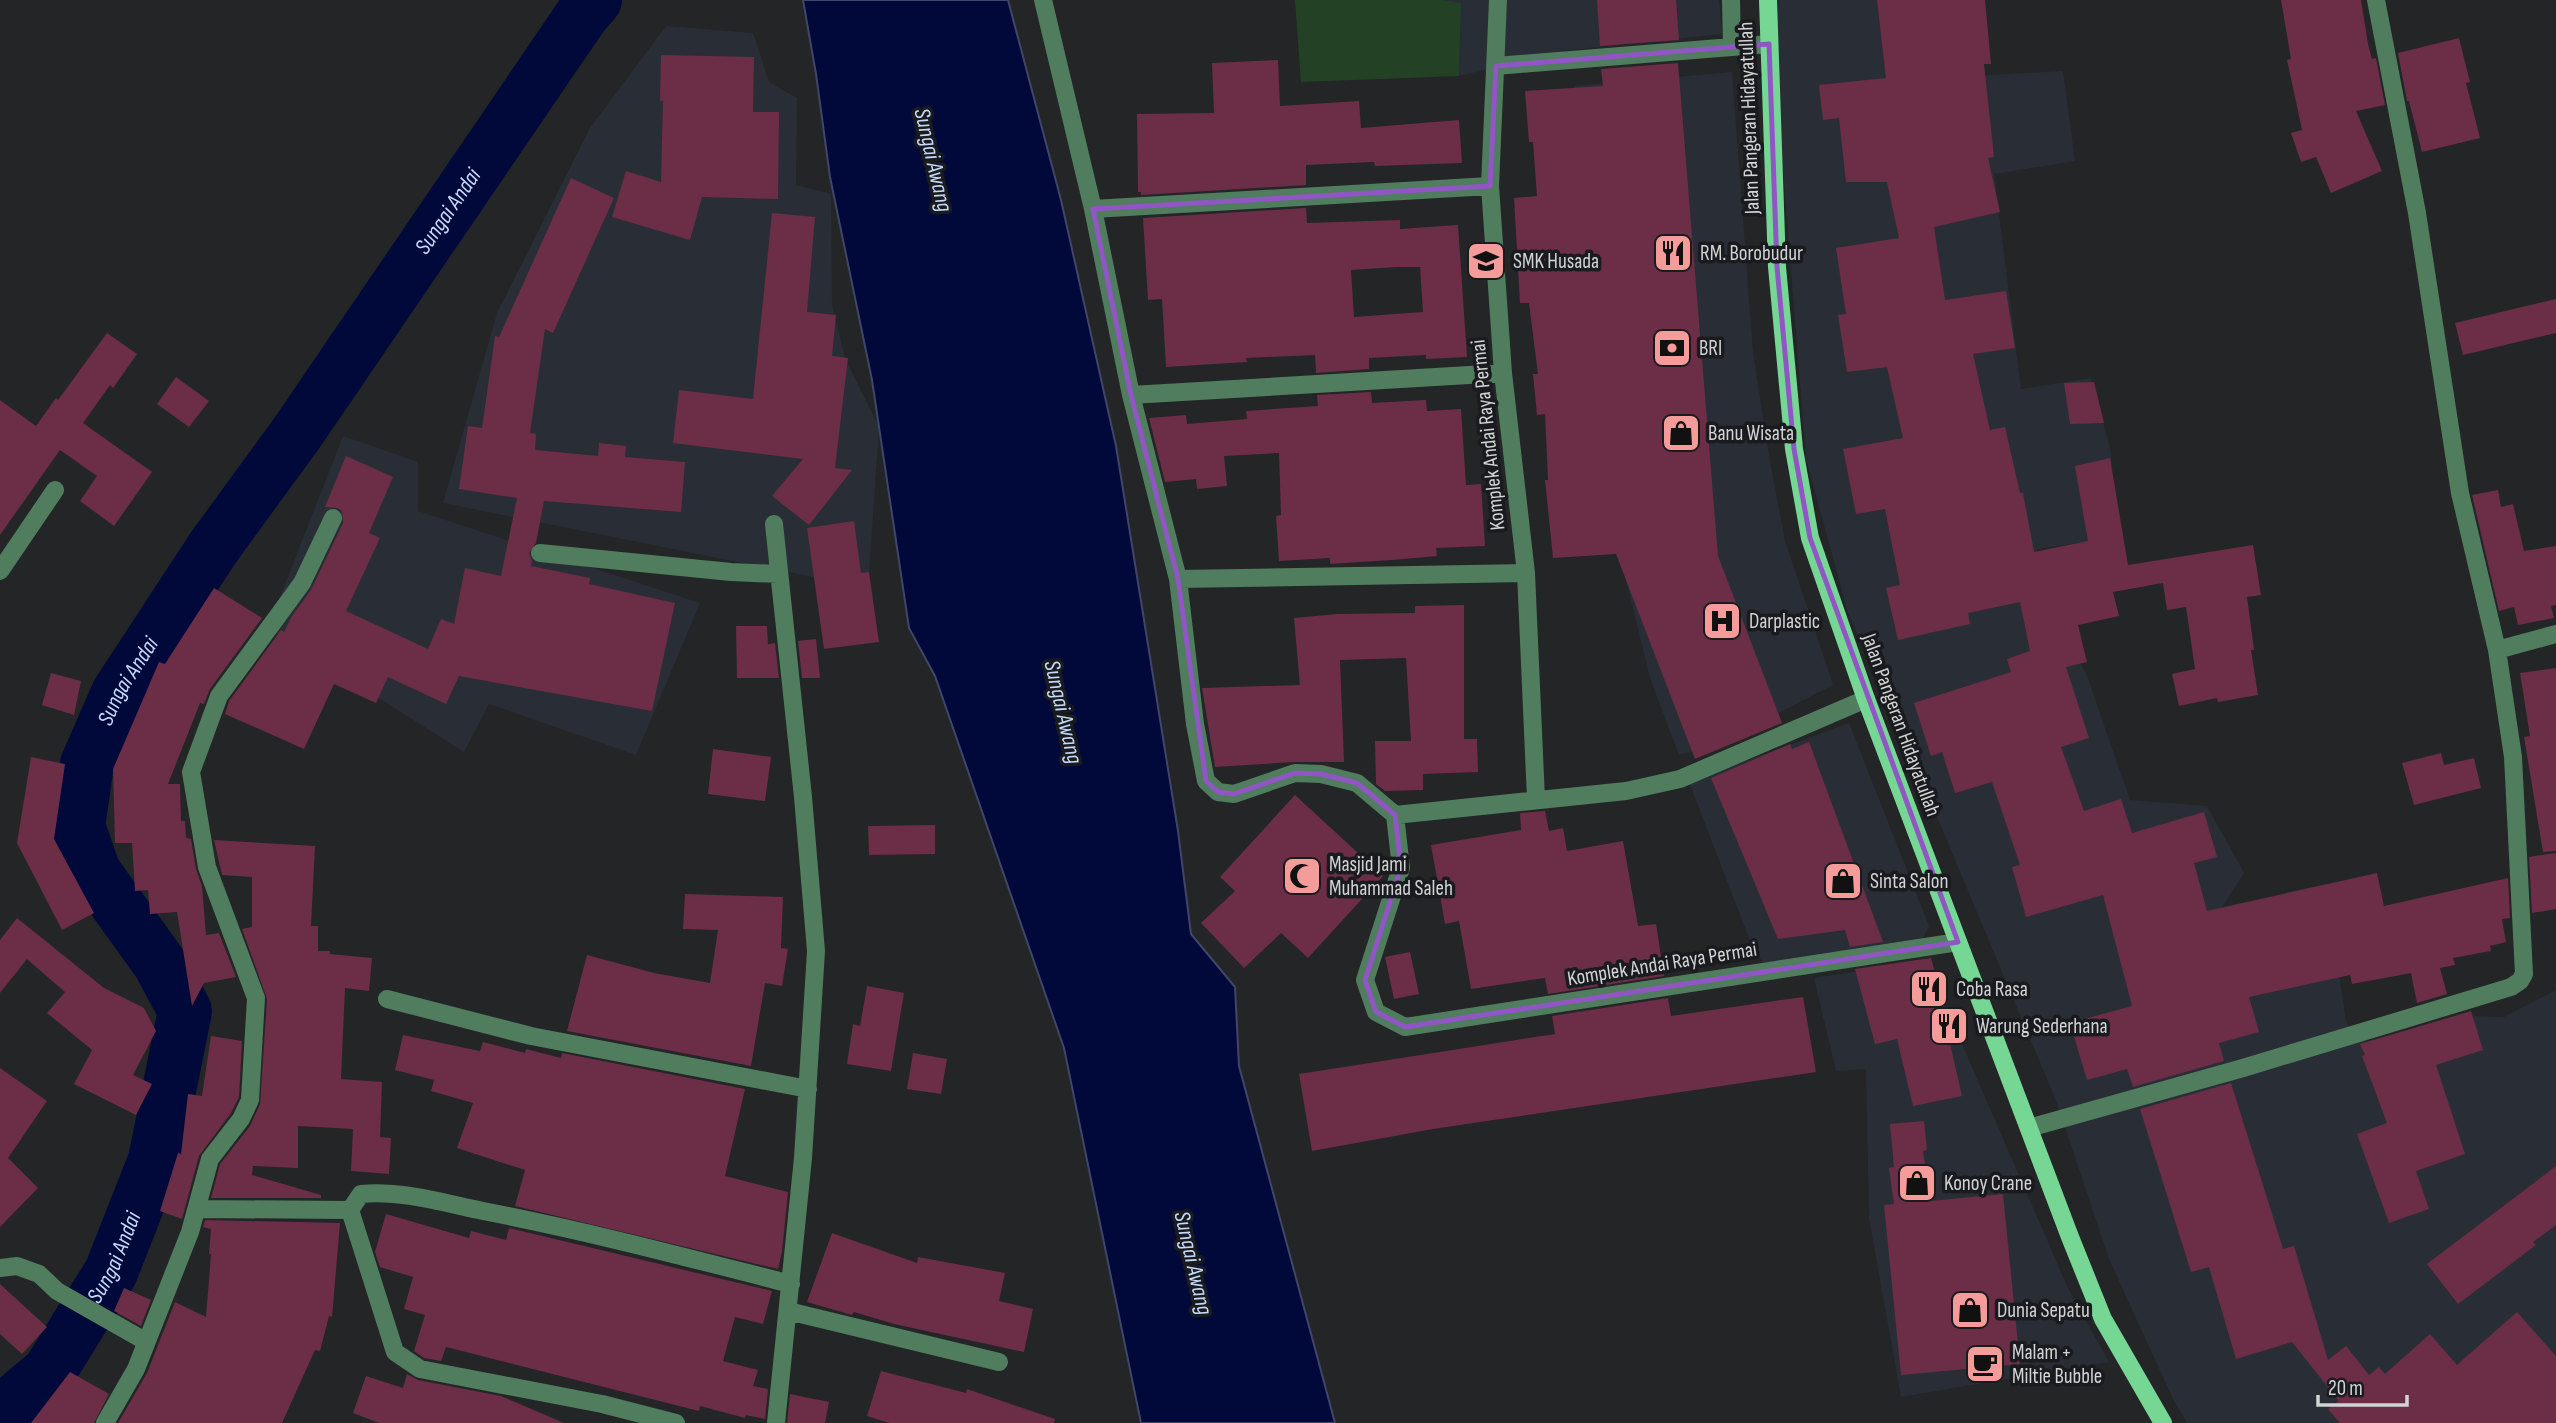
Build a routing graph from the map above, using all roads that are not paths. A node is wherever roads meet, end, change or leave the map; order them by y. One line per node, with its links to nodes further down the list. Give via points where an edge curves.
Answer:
1 (1043, 0): 10 (street)
2 (1498, 0): 8 (street, Komplek Andai Raya Permai)
3 (1731, 0): 7 (street)
4 (1768, 0): 6 (main road, Jalan Pangeran Hidayatullah)
5 (2376, 0): 22 (street, via 2417,212 2460,493)
6 (1769, 44): 7 (street); 23 (main road, Jalan Pangeran Hidayatullah, via 1777,267 1794,449 1810,538)
7 (1732, 46): 8 (street)
8 (1496, 66): 9 (street, Komplek Andai Raya Permai)
9 (1490, 186): 10 (street); 11 (street, Komplek Andai Raya Permai)
10 (1093, 209): 12 (street)
11 (1503, 373): 12 (street); 18 (street, Komplek Andai Raya Permai)
12 (1131, 395): 20 (street)
13 (55, 490): 17 (street)
14 (333, 518): 30 (street, via 302,583 219,696 191,772 207,867 256,998 250,1100 210,1159)
15 (774, 524): 19 (street)
16 (540, 553): 19 (street)
17 (0, 571)
18 (1526, 573): 20 (street); 24 (street, Komplek Andai Raya Permai)
19 (778, 574): 28 (street, via 816,951)
20 (1178, 579): 25 (street, via 1206,781 1218,792 1234,794 1295,773 1321,774 1357,783)
21 (2556, 634): 22 (street)
22 (2497, 650): 29 (street, via 2513,757 2524,974 2520,981 2243,1068)
23 (1866, 699): 24 (street, via 1680,779 1626,791); 26 (main road, Jalan Pangeran Hidayatullah)
24 (1536, 799): 25 (street)
25 (1395, 815): 26 (street, Komplek Andai Raya Permai, via 1401,868 1366,980 1376,1012 1405,1027)
26 (1958, 942): 29 (main road, Jalan Pangeran Hidayatullah)
27 (387, 999): 28 (street, via 531,1036)
28 (808, 1089): 33 (street)
29 (2029, 1128): 40 (main road, Jalan Pangeran Hidayatullah, via 2103,1319)
30 (197, 1209): 31 (street); 35 (street)
31 (350, 1210): 33 (street, via 361,1194 418,1198); 38 (street, via 395,1352 406,1361 420,1369)
32 (0, 1268): 35 (street, via 17,1266 39,1274 57,1291)
33 (791, 1284): 34 (street)
34 (788, 1311): 36 (street); 39 (street)
35 (138, 1338): 37 (street, via 136,1368)
36 (999, 1362)
37 (105, 1423)
38 (676, 1423)
39 (776, 1423)
40 (2162, 1423)

